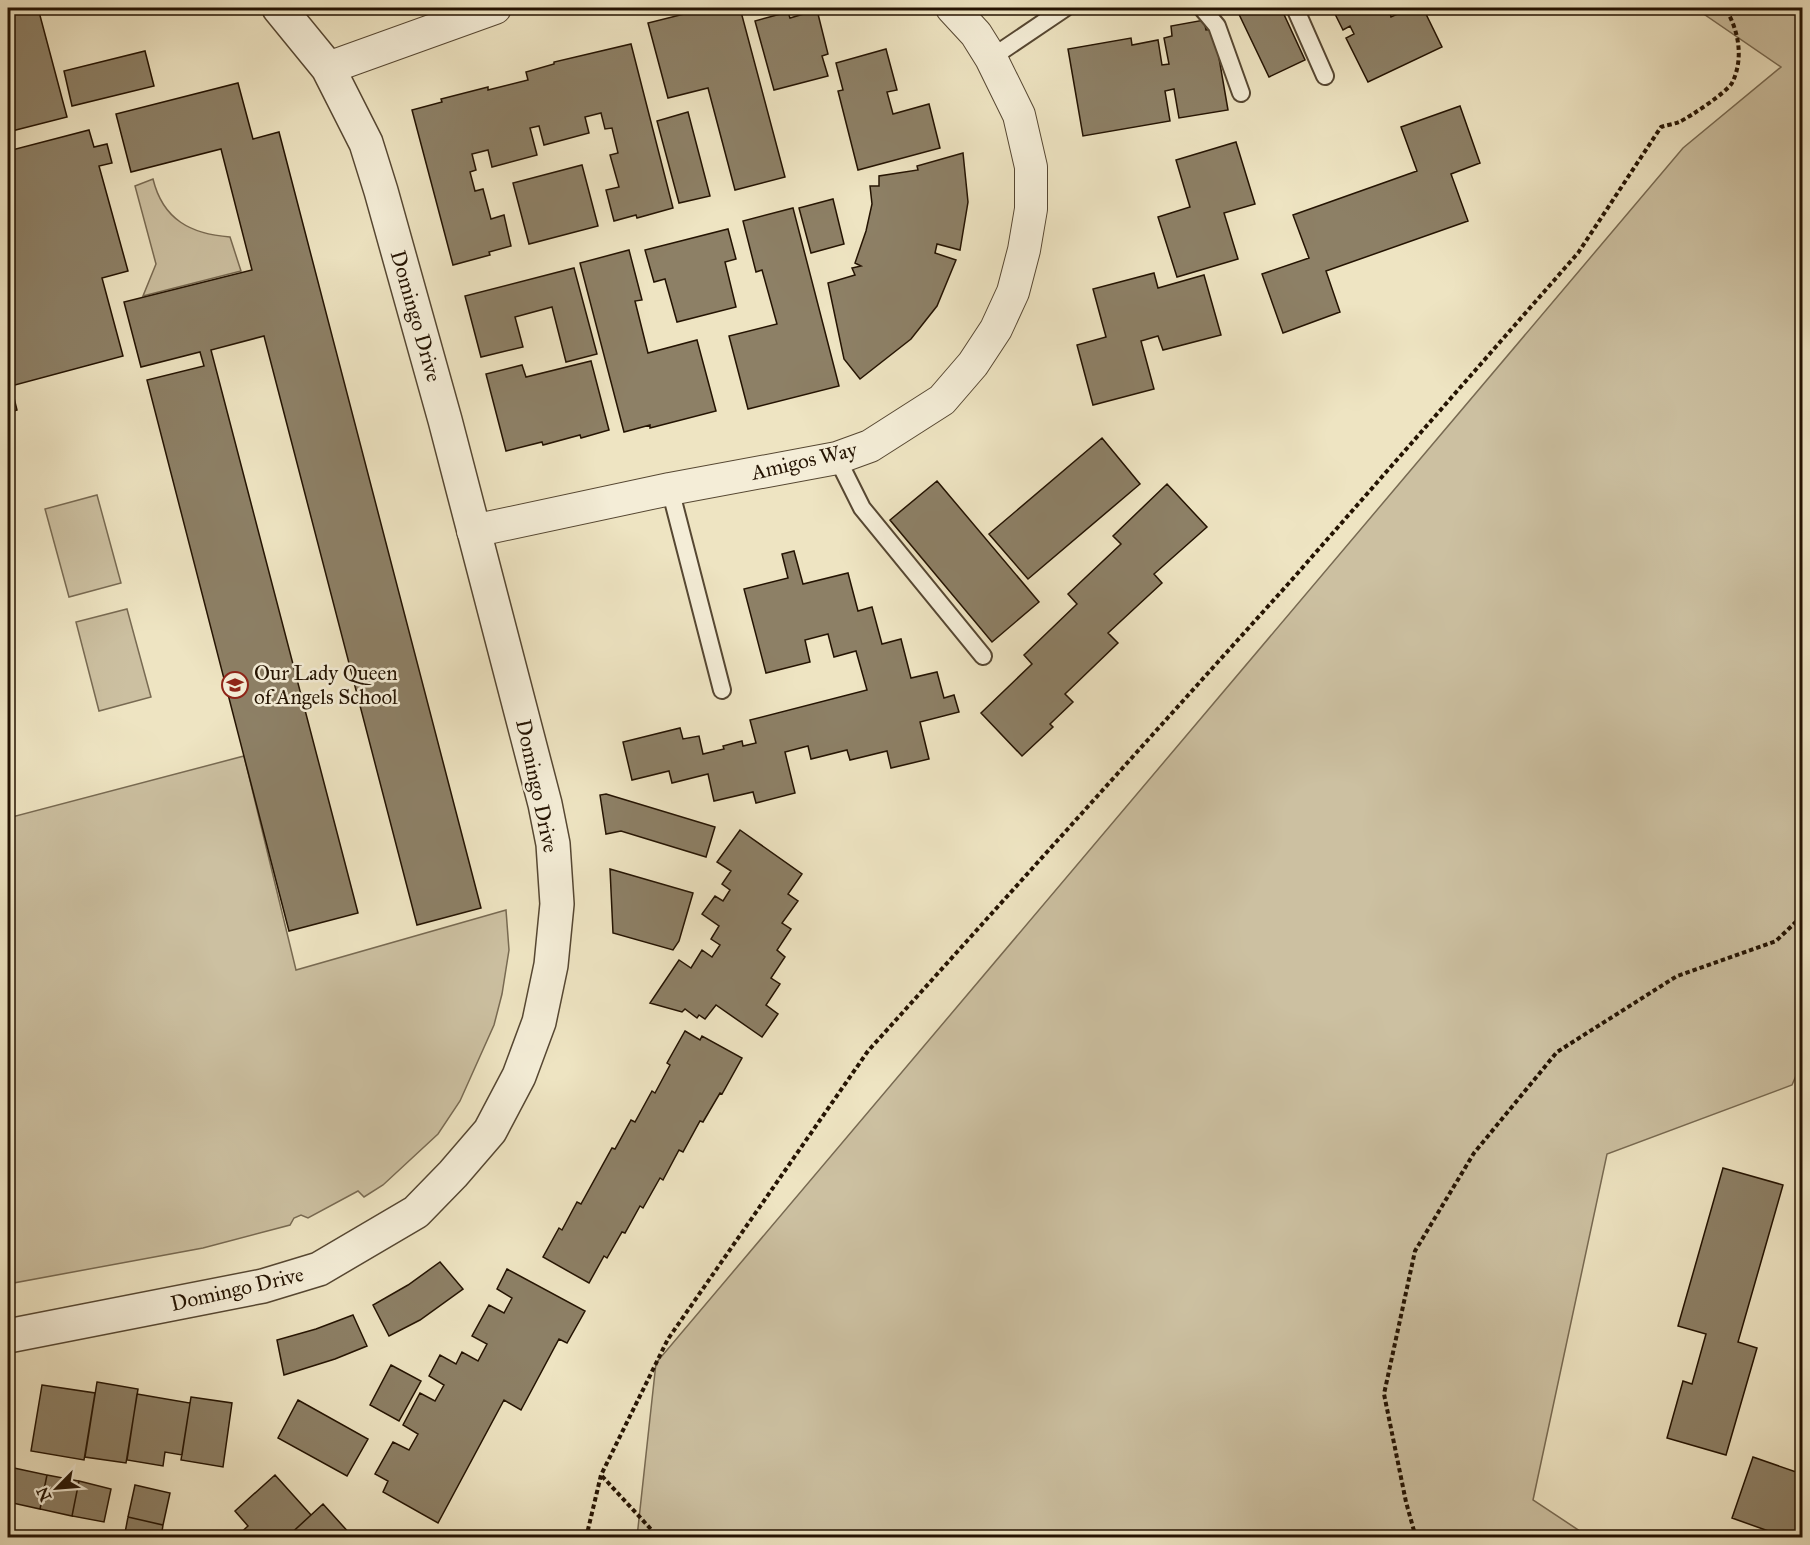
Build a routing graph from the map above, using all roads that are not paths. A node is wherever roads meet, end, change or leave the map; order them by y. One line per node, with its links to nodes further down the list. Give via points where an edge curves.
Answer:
1 (279, 8): 8 (street, Domingo Drive)
2 (495, 8): 8 (street)
3 (952, 8): 7 (street, Amigos Way)
4 (1065, 8): 7 (lane)
5 (1202, 8): 10 (lane, via 1217,26)
6 (1295, 8): 9 (lane)
7 (991, 58): 11 (street, Amigos Way, via 1019,115 1031,167 1031,209 1014,292 973,364 942,400 870,446)
8 (328, 68): 13 (street, Domingo Drive, via 366,143)
9 (1325, 76)
10 (1241, 93)
11 (837, 458): 12 (street, Amigos Way); 14 (lane, via 862,508)
12 (669, 489): 13 (street, Amigos Way); 15 (lane)
13 (473, 531): 16 (street, Domingo Drive, via 544,804 553,844 557,904 551,964 539,1022 519,1076 490,1131 416,1212 319,1269 263,1286)
14 (983, 656)
15 (722, 690)
16 (8, 1336)

